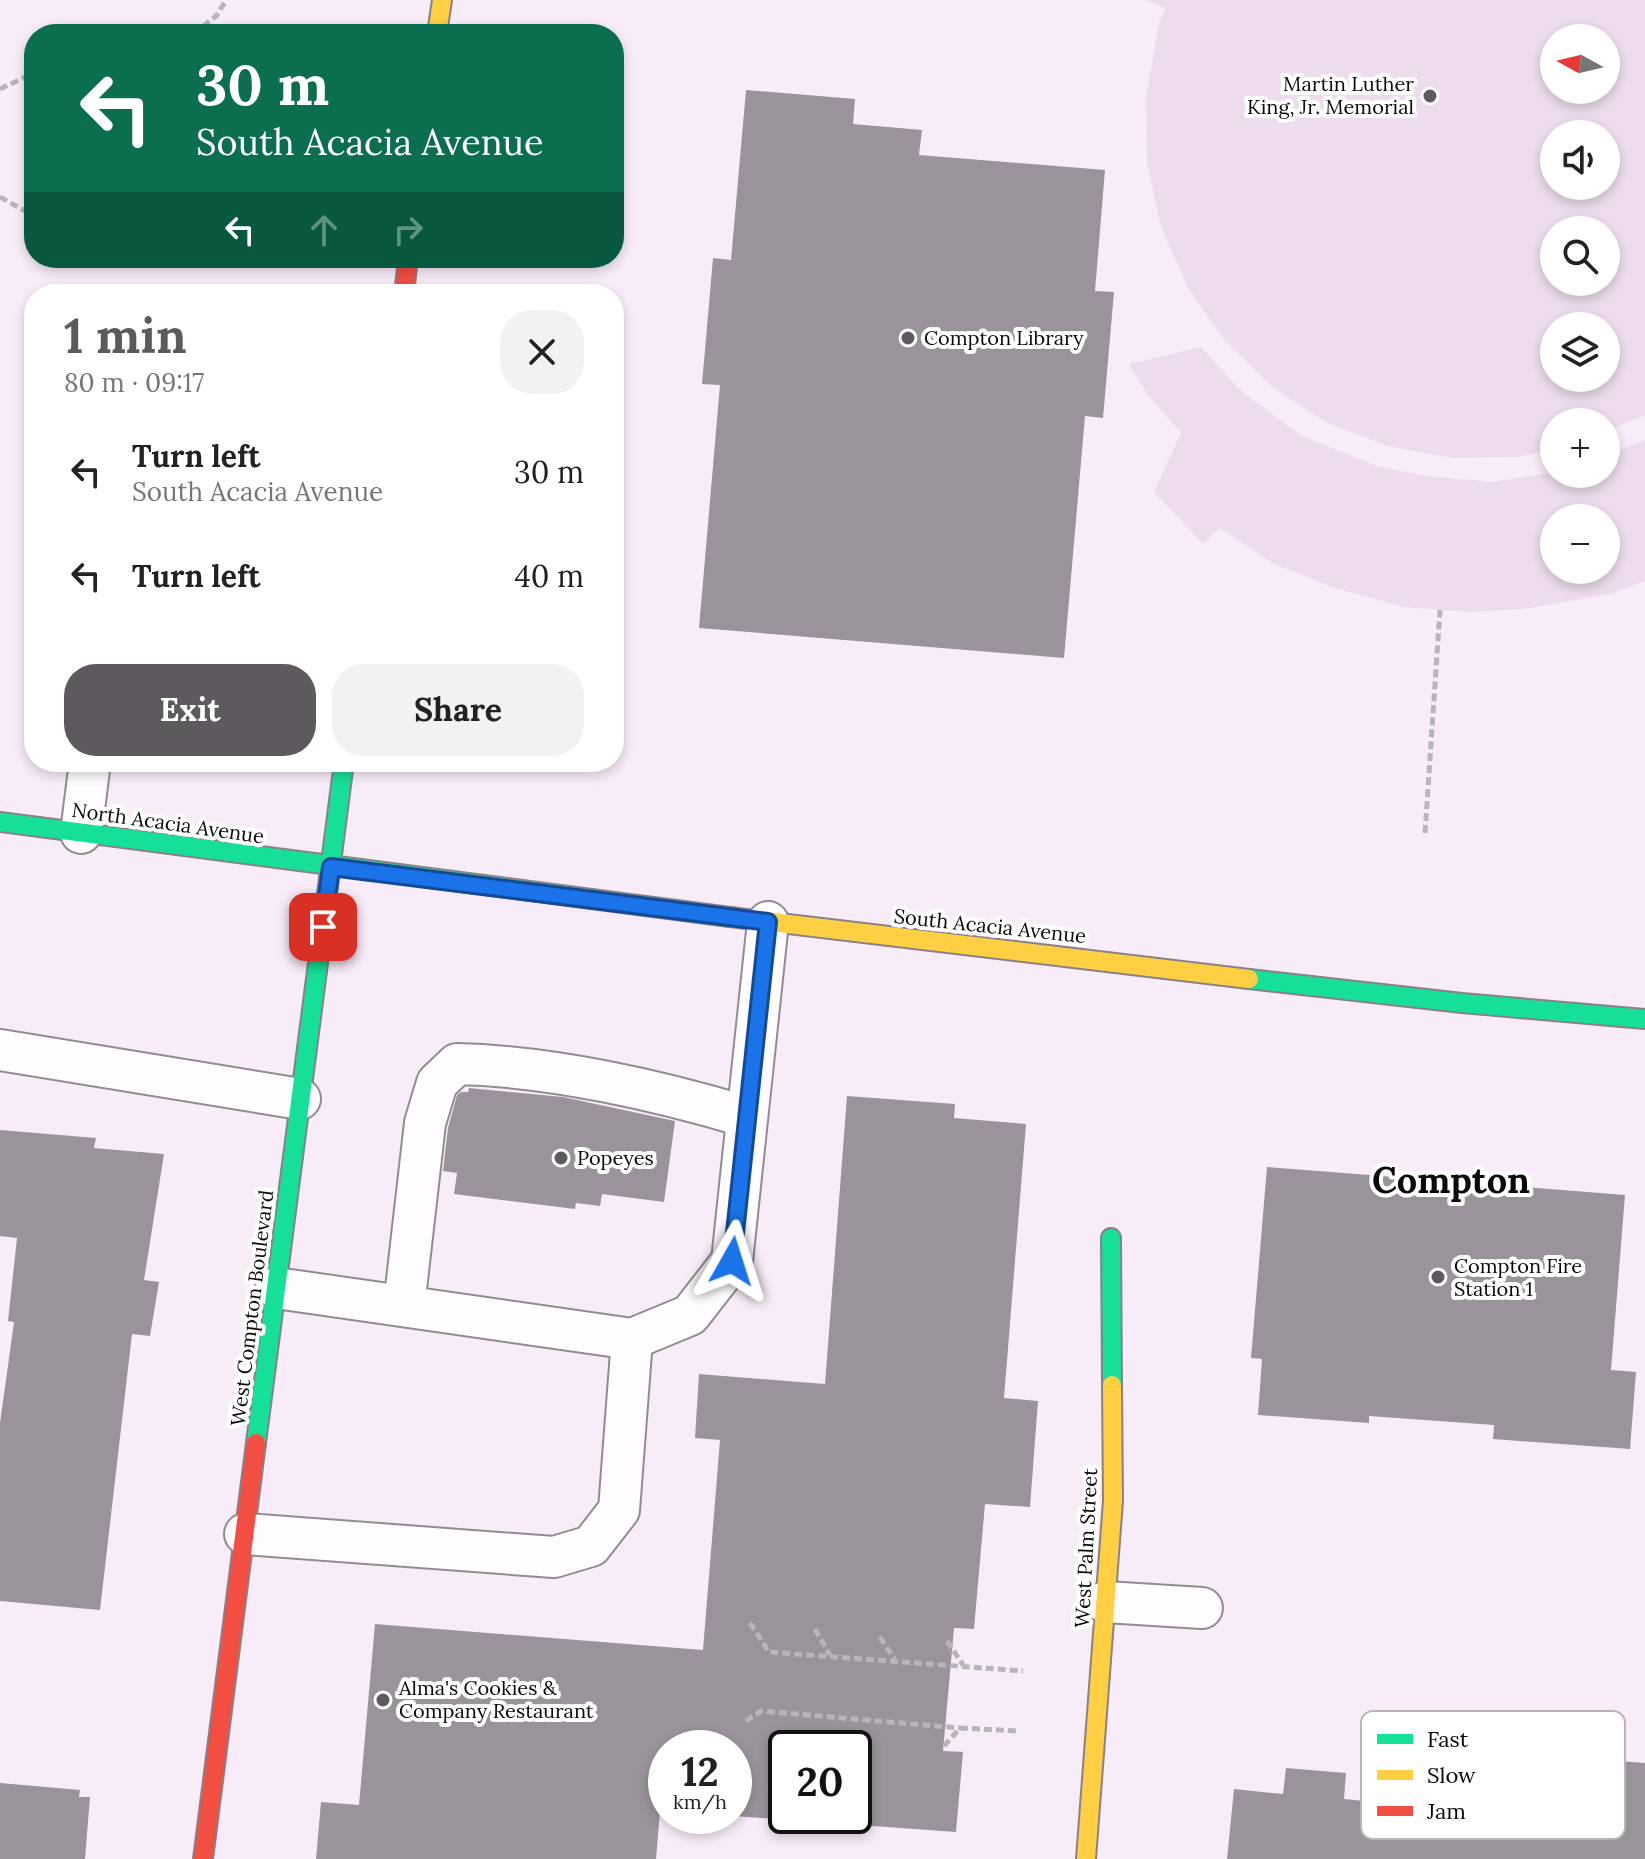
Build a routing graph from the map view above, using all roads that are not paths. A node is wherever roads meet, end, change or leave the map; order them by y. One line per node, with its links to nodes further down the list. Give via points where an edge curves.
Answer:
1 (442, 0): 2 (street)
2 (438, 24)
3 (89, 772): 6 (lane)
4 (343, 772): 7 (street, West Compton Boulevard)
5 (0, 822): 6 (street, North Acacia Avenue)
6 (81, 833): 7 (street, North Acacia Avenue)
7 (331, 867): 8 (street, South Acacia Avenue); 11 (street, West Compton Boulevard)
8 (768, 922): 9 (street, South Acacia Avenue, via 1462,1003); 12 (lane)
9 (1645, 1019)
10 (0, 1050): 11 (lane)
11 (300, 1099): 14 (street, West Compton Boulevard)
12 (747, 1117): 15 (lane, via 666,1092 457,1064 437,1083 425,1123); 16 (lane, via 732,1261 690,1315)
13 (1111, 1238): 18 (street, West Palm Street, via 1113,1501)
14 (276, 1288): 15 (lane); 17 (street, West Compton Boulevard)
15 (404, 1306): 16 (lane)
16 (632, 1339): 17 (lane, via 619,1510 591,1546 554,1557)
17 (245, 1534): 20 (street, West Compton Boulevard)
18 (1105, 1602): 19 (lane); 21 (street, West Palm Street)
19 (1202, 1608)
20 (203, 1859)
21 (1086, 1859)

